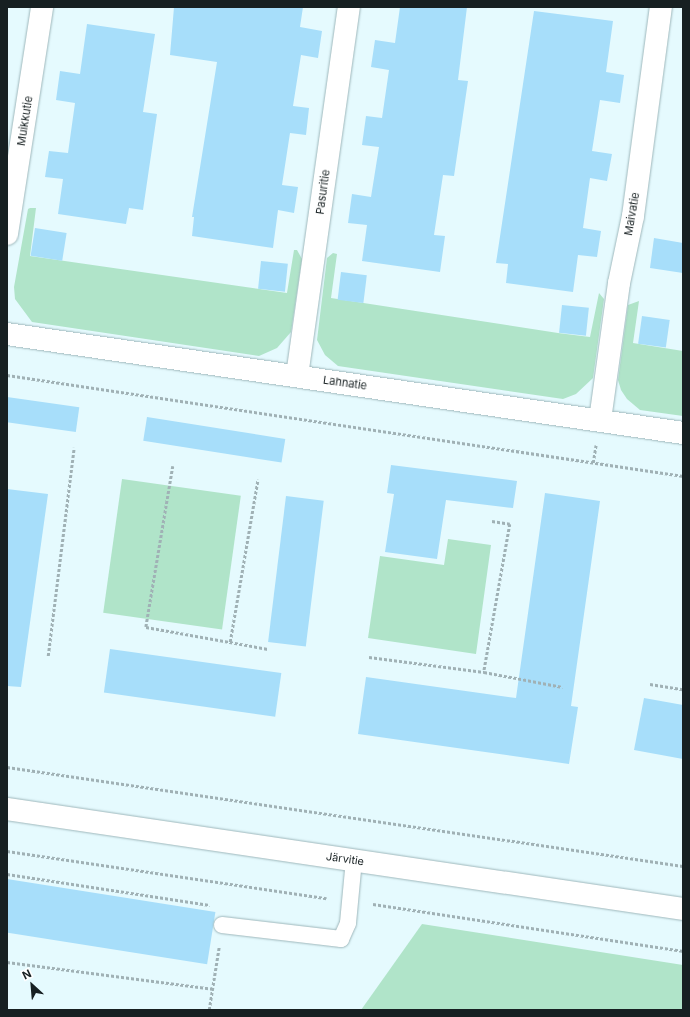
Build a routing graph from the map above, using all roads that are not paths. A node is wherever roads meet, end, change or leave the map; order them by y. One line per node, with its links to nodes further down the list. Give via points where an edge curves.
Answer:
1 (42, 7): 4 (street, Muikkutie)
2 (349, 7): 6 (street, Pasuritie)
3 (661, 7): 7 (street, Maivatie, via 633,216 619,283)
4 (7, 234)
5 (7, 334): 6 (street, Lahnatie)
6 (297, 376): 7 (street, Lahnatie)
7 (600, 420): 8 (street, Lahnatie)
8 (683, 433)
9 (7, 809): 10 (street, Järvitie)
10 (354, 860): 11 (street, Järvitie); 12 (lane, via 348,924 341,939)
11 (683, 908)
12 (222, 925)

